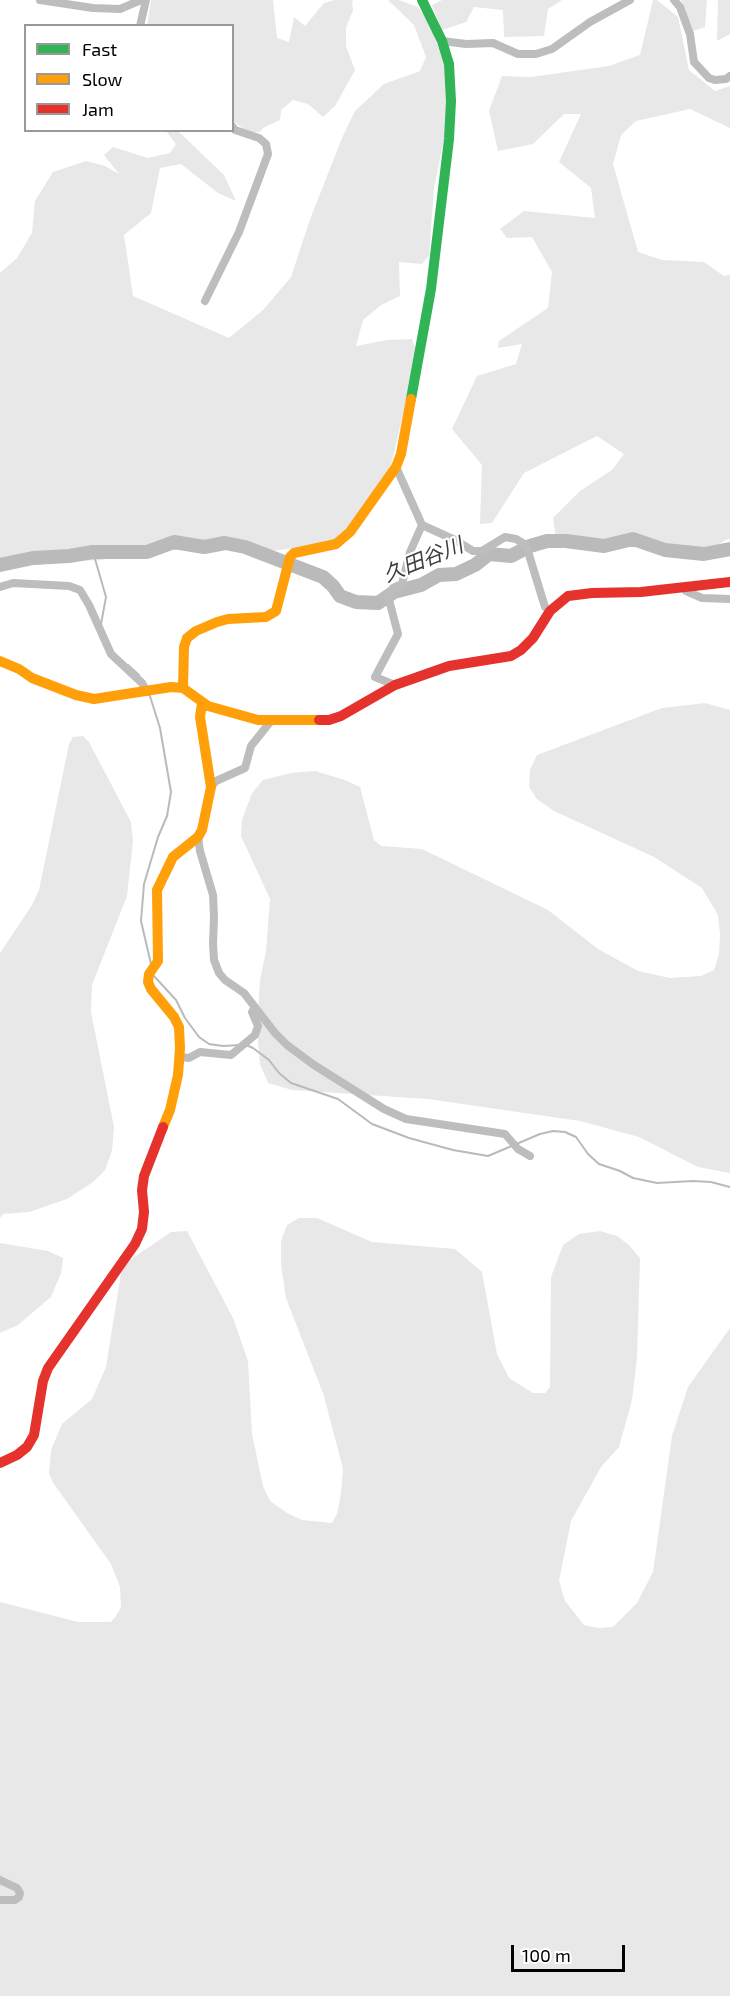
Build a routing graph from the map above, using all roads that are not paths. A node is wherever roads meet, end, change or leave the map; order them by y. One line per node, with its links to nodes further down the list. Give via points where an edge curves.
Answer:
1 (40, 0): 2 (street, via 120,9)
2 (141, 0)
3 (146, 0): 7 (street)
4 (422, 0): 8 (street)
5 (630, 0): 8 (street, via 552,49 536,54 519,54 493,43)
6 (674, 0): 9 (street, via 690,34 694,62 715,80)
7 (140, 24)
8 (442, 41): 12 (street, via 451,81 447,149 431,289)
9 (730, 76)
10 (234, 129): 11 (street, via 259,138 266,144 268,154 239,232)
11 (205, 301)
12 (396, 466): 13 (street); 21 (street, via 351,532 336,544 290,557 276,611 266,617 217,622 187,638)
13 (422, 525): 18 (street, via 473,551 482,551 505,537 526,545 545,607); 20 (street, via 402,584 388,596 398,634 375,677)
14 (730, 582): 16 (street)
15 (0, 587): 22 (street, via 13,583 80,590 111,654)
16 (685, 587): 17 (street, via 702,598); 18 (street, via 568,596)
17 (730, 599)
18 (550, 611): 20 (street, via 533,638 511,656 463,662)
19 (0, 661): 22 (street, via 32,678 94,699)
20 (395, 686): 24 (street, via 335,718)
21 (183, 688): 22 (street); 23 (street)
22 (147, 692)
23 (202, 703): 24 (street); 25 (street, via 200,717)
24 (271, 721): 25 (street, via 251,746 244,768)
25 (211, 787): 26 (street)
26 (198, 837): 27 (street, via 213,895 214,960 219,973 244,993); 28 (street, via 173,856 157,890 158,961 148,982 179,1027)
27 (255, 1008): 28 (street, via 255,1035 231,1055 200,1052 189,1058); 29 (street, via 287,1045 384,1110 406,1119 505,1134)
28 (180, 1057): 30 (street, via 170,1110 144,1176 142,1230 48,1368 31,1441 17,1455)
29 (530, 1156)
30 (0, 1463)
31 (0, 1880): 32 (street, via 20,1893 15,1900)
32 (0, 1900)

